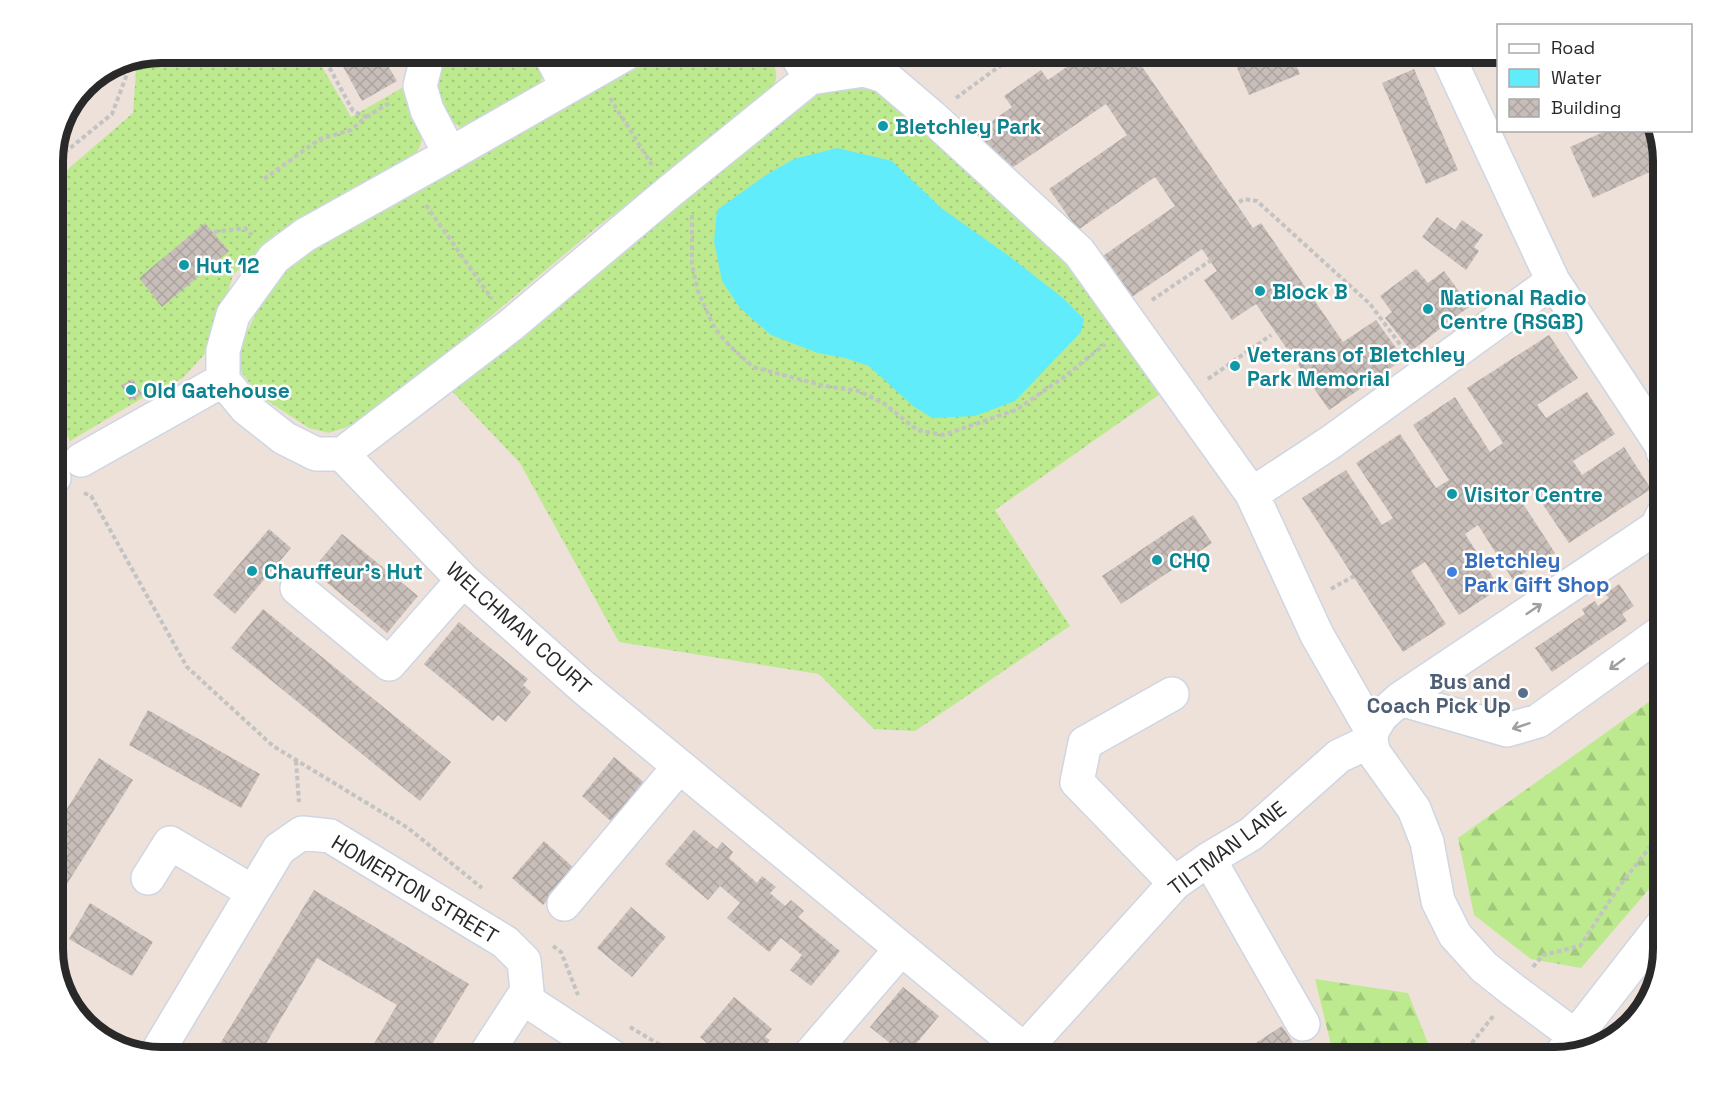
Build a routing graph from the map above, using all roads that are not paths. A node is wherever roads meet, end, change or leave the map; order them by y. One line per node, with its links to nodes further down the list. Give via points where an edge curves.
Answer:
1 (426, 63): 7 (street, via 420,86 427,110)
2 (555, 63): 6 (street)
3 (609, 63): 6 (street)
4 (1451, 63): 8 (street)
5 (802, 65): 11 (street, via 677,186 511,325); 13 (street, via 864,70 884,76 1079,252)
6 (567, 87): 7 (street)
7 (450, 154): 9 (street, via 305,235 274,258 233,315 223,351)
8 (1553, 281): 10 (street); 13 (street)
9 (223, 380): 11 (street, via 246,408 284,438 316,454); 12 (street)
10 (1653, 432)
11 (342, 454): 15 (street, WELCHMAN COURT)
12 (81, 460)
13 (1252, 494): 20 (street, via 1317,635)
14 (1653, 531): 19 (street, one-way to 14)
15 (463, 580): 16 (street, via 389,664); 21 (street, WELCHMAN COURT)
16 (297, 588)
17 (1653, 639): 19 (street, one-way to 19, via 1538,721 1508,730)
18 (1172, 694): 24 (street, via 1085,742 1077,782)
19 (1400, 699): 20 (street, via 1381,716)
20 (1371, 736): 22 (street, TILTMAN LANE, via 1339,756 1251,834); 31 (street, via 1374,753 1414,809 1427,842 1438,901 1455,935)
21 (679, 767): 26 (street); 28 (street, WELCHMAN COURT)
22 (1209, 860): 24 (street, TILTMAN LANE); 30 (street)
23 (148, 878): 25 (street, via 170,843)
24 (1175, 883): 37 (street, TILTMAN LANE)
25 (253, 892): 29 (street, HOMERTON STREET, via 279,849 302,834 330,836 505,942 524,961 527,991); 32 (street, HOMERTON STREET)
26 (564, 904)
27 (1653, 938): 31 (street)
28 (901, 949): 35 (street); 36 (street, WELCHMAN COURT)
29 (522, 998): 33 (street); 34 (street)
30 (1302, 1024)
31 (1567, 1046)
32 (160, 1047)
33 (491, 1047)
34 (596, 1047)
35 (817, 1047)
36 (1020, 1047)
37 (1034, 1047)

